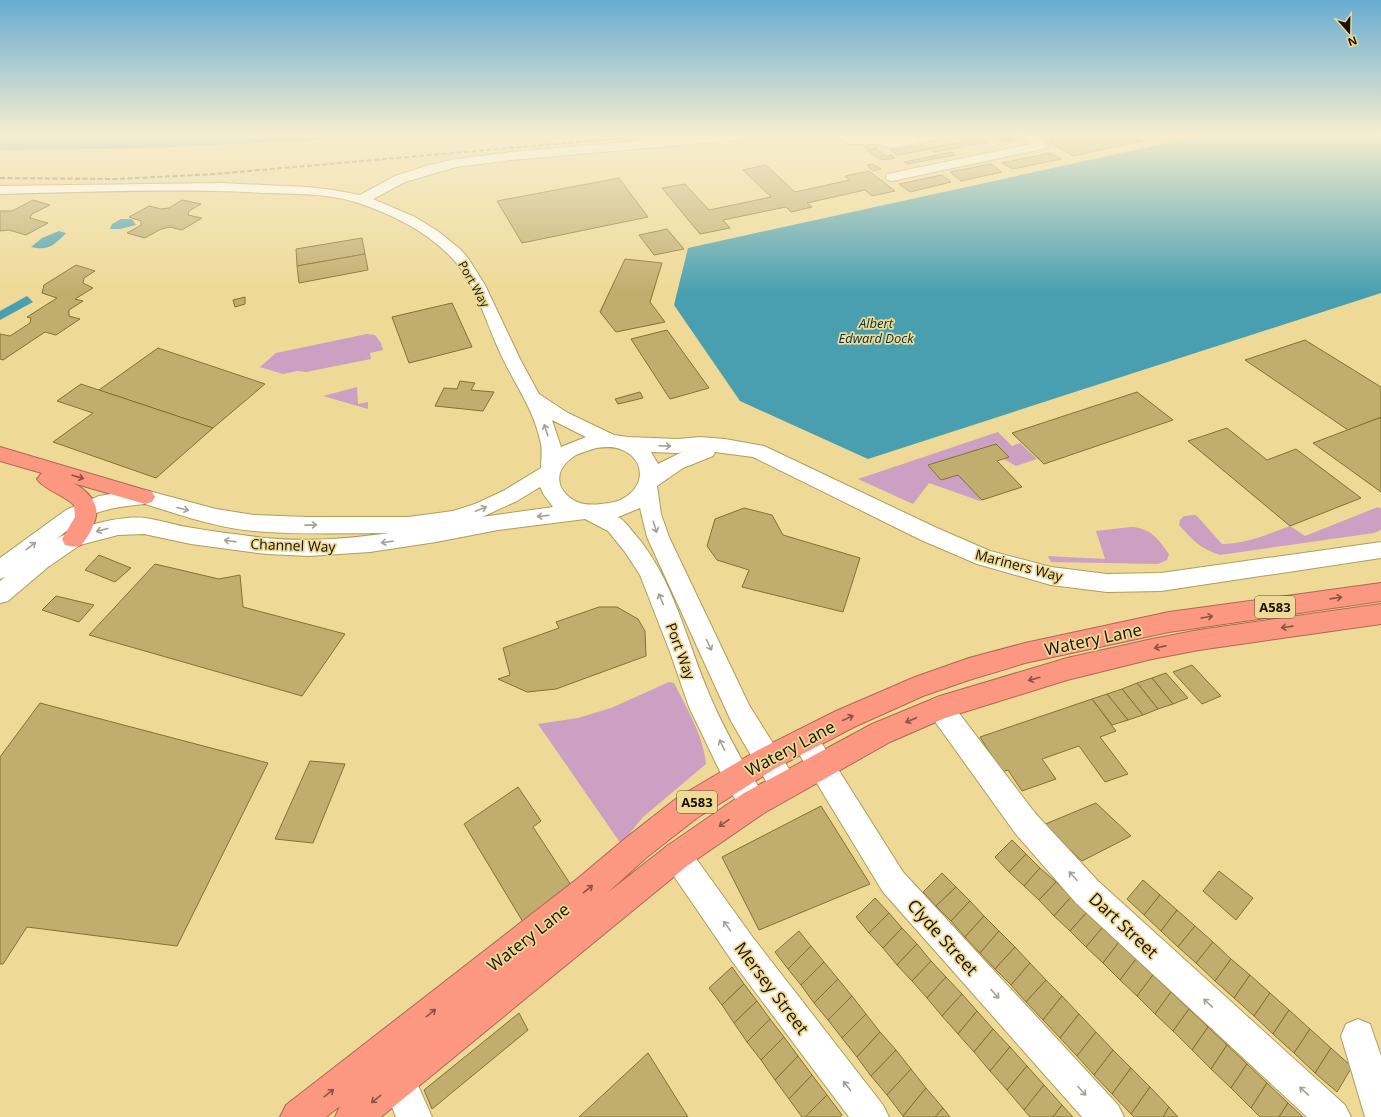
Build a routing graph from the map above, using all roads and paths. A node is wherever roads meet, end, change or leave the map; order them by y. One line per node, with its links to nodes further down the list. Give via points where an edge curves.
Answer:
1 (101, 188): 4 (street, Port Way)
2 (264, 188): 5 (street, Port Way, via 307,190)
3 (383, 188): 5 (street)
4 (0, 190)
5 (361, 200): 6 (street, Port Way, via 397,213 430,232 456,253 480,291)
6 (529, 395): 7 (street, Port Way, via 550,412 570,423); 11 (street, Port Way, one-way to 6, via 550,441 543,420)
7 (618, 442): 8 (street, Mariners Way, one-way to 8); 11 (street, via 594,441 578,445 564,452 554,462); 12 (street, via 639,451 648,461 651,471)
8 (725, 446): 12 (street, Mariners Way, via 682,459 662,470); 17 (street, Mariners Way, via 757,451 929,534 985,558 1051,576 1107,583 1160,582)
9 (0, 454): 13 (highway, one-way to 13)
10 (0, 459): 14 (highway, via 74,492 84,503)
11 (550, 471): 13 (street, Channel Way, one-way to 11, via 216,517 254,523 408,525 454,519 482,509 510,496); 15 (street, via 549,486 554,495 562,503)
12 (648, 485): 15 (street, via 636,501 623,508 609,512); 24 (street, Port Way, one-way to 24, via 651,514 658,537 740,713)
13 (145, 497): 14 (street, Channel Way, via 114,501)
14 (85, 509): 16 (highway, via 82,526); 18 (street, Channel Way, one-way to 14, via 62,523)
15 (586, 512): 16 (street, Channel Way, one-way to 16, via 498,522 370,544 309,548 266,546 137,526 118,526); 26 (street, Port Way, one-way to 15, via 698,700 650,572 615,525)
16 (73, 539): 20 (street, Channel Way, via 40,561)
17 (1381, 550)
18 (0, 570)
19 (1381, 592): 23 (highway, Watery Lane / A583, one-way to 19, via 844,719 914,688 1025,653 1169,622)
20 (0, 594)
21 (1381, 614): 22 (highway, Watery Lane / A583, one-way to 22, via 1152,649 1067,669)
22 (940, 708): 25 (highway, Watery Lane / A583, one-way to 25, via 881,733); 39 (street, Dart Street, one-way to 22, via 1088,892 1025,823)
23 (805, 740): 24 (highway, Watery Lane / A583); 25 (street, Clyde Street)
24 (767, 760): 26 (highway, Watery Lane / A583); 27 (street, Port Way)
25 (821, 765): 27 (highway, Watery Lane / A583); 38 (street, Clyde Street, one-way to 38, via 893,882)
26 (737, 777): 28 (street, Port Way); 31 (highway, Watery Lane / A583, one-way to 26, via 588,890 687,808)
27 (784, 786): 28 (highway, Watery Lane / A583)
28 (754, 803): 29 (highway, Watery Lane / A583, one-way to 29)
29 (677, 856): 32 (highway, Watery Lane / A583); 37 (street, Mersey Street, one-way to 29, via 743,950)
30 (1358, 1036): 33 (street)
31 (384, 1049): 32 (street); 34 (highway, Watery Lane / A583, one-way to 31)
32 (399, 1081): 35 (highway, Watery Lane / A583, one-way to 35); 36 (street)
33 (1381, 1113)
34 (298, 1117)
35 (353, 1117)
36 (414, 1117)
37 (871, 1117)
38 (1106, 1117)
39 (1333, 1117)

